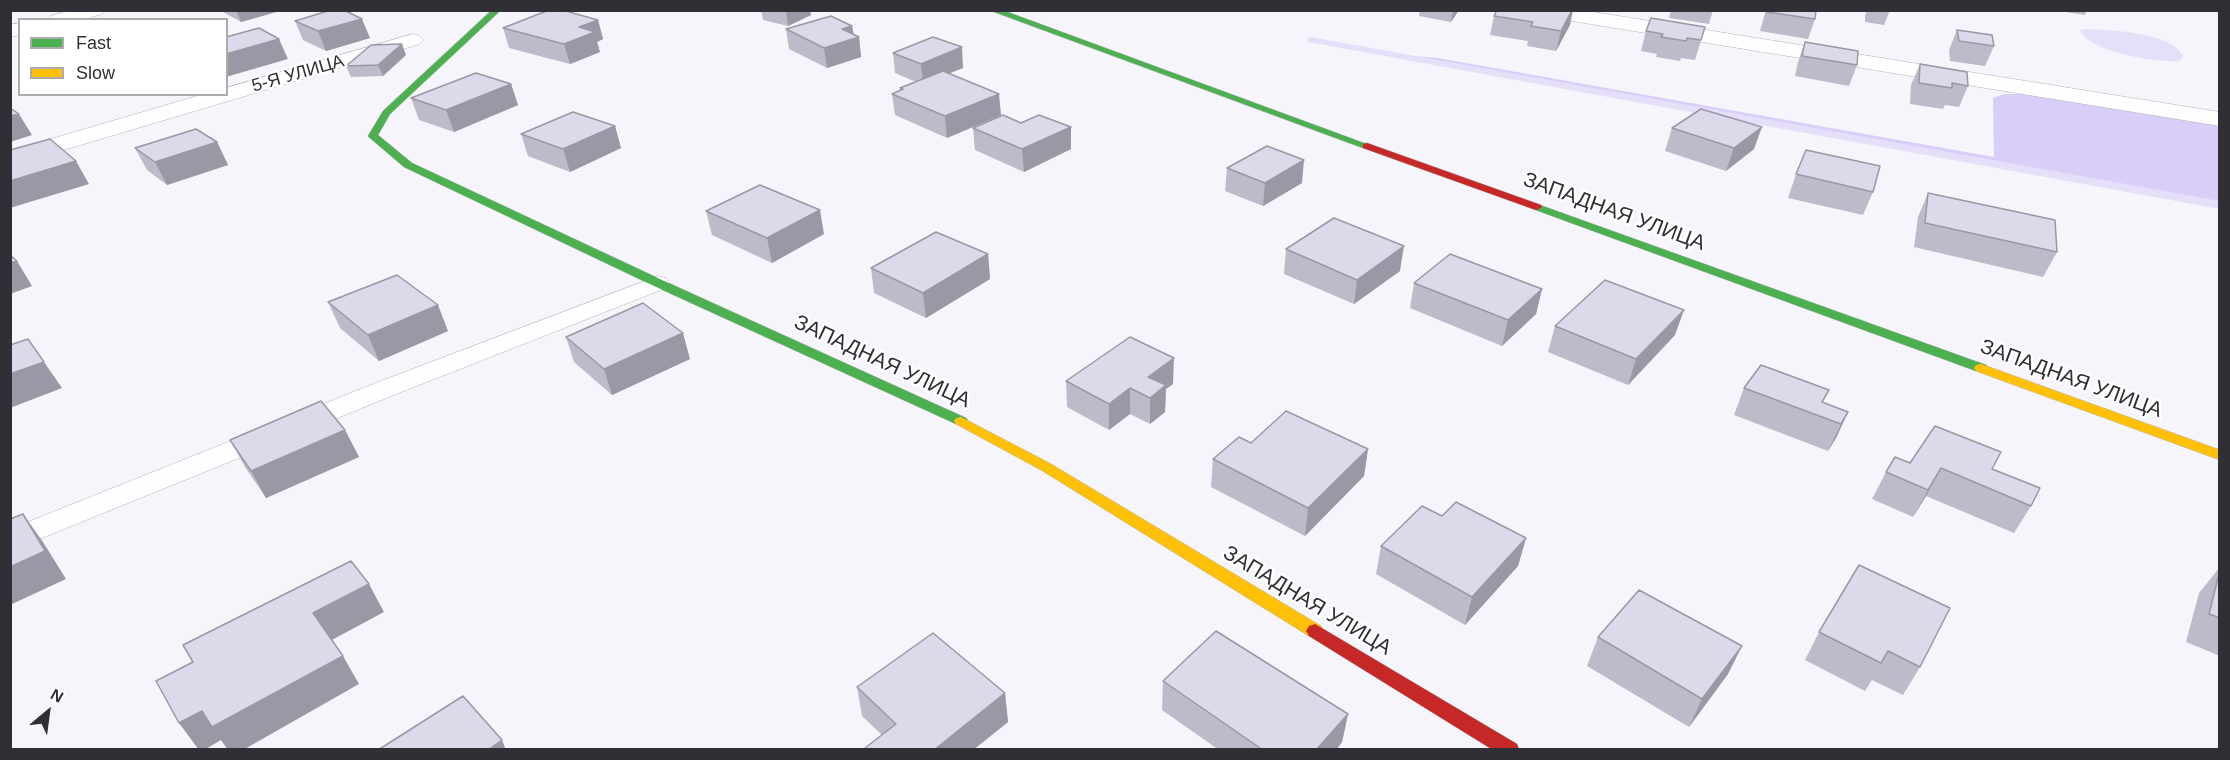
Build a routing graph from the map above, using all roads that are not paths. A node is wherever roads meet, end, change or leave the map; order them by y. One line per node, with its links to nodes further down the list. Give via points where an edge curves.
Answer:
1 (95, 10): 5 (street)
2 (496, 10): 11 (street, ЗАПАДНАЯ УЛИЦА, via 386,113 373,136 408,165)
3 (993, 10): 12 (street, ЗАПАДНАЯ УЛИЦА)
4 (1541, 10): 9 (street)
5 (65, 18)
6 (413, 40): 7 (street, 5-Я УЛИЦА)
7 (228, 95)
8 (223, 96): 10 (street, 5-Я УЛИЦА)
9 (2220, 119)
10 (10, 159)
11 (658, 283): 13 (lane); 14 (street, ЗАПАДНАЯ УЛИЦА, via 949,414 1046,467)
12 (2220, 455)
13 (10, 541)
14 (1510, 750)

